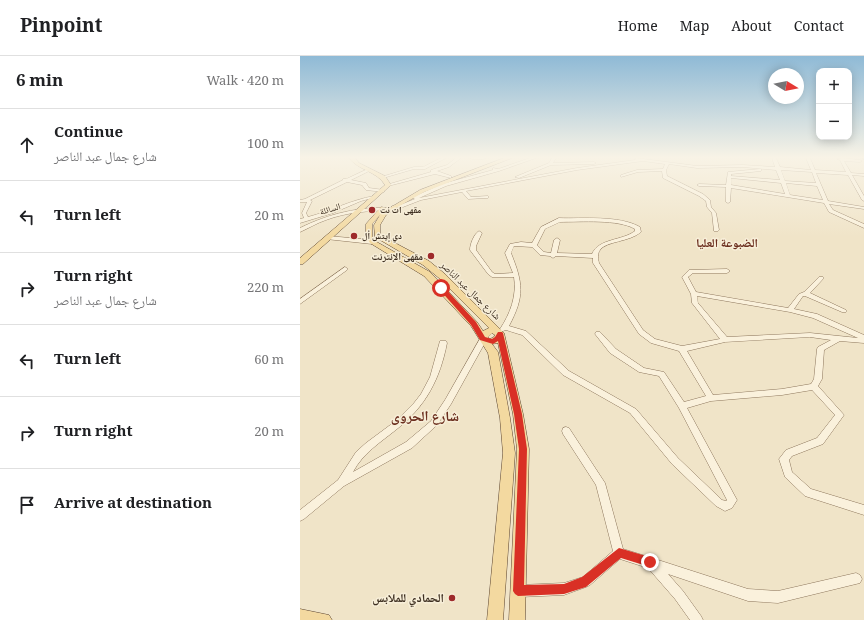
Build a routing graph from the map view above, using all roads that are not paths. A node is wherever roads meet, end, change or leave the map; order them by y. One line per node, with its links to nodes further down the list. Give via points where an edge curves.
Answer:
1 (337, 184): 22 (street)
2 (364, 184): 17 (street, via 368,189)
3 (431, 184): 30 (main road)
4 (437, 184): 27 (main road, شارع جمال عبد الناصر)
5 (446, 184): 27 (street)
6 (494, 184): 18 (street)
7 (681, 184): 37 (street, via 708,200 714,213)
8 (784, 184): 19 (street)
9 (813, 184): 13 (street)
10 (855, 184): 15 (street)
11 (388, 185): 17 (main road)
12 (699, 185): 14 (street)
13 (819, 185): 23 (street)
14 (729, 186): 19 (street); 26 (street)
15 (857, 188): 16 (street); 24 (street)
16 (864, 189)
17 (382, 191): 20 (main road)
18 (464, 191): 21 (street, via 470,198); 27 (street, via 420,199)
19 (788, 195): 23 (street)
20 (374, 197): 29 (main road); 31 (street)
21 (486, 197)
22 (306, 200): 25 (street); 33 (street, via 310,201 304,213)
23 (825, 200): 28 (street); 35 (street, via 831,211)
24 (864, 200)
25 (300, 201)
26 (728, 202)
27 (394, 207): 30 (street, السائلة); 55 (main road, شارع جمال عبد الناصر, via 384,214 377,225 377,236 426,263)
28 (864, 208)
29 (361, 209): 30 (street, السائلة); 32 (street, السائلة); 39 (main road)
30 (381, 209): 41 (main road, via 369,224)
31 (331, 212): 32 (street); 33 (street)
32 (326, 218): 36 (street, السائلة)
33 (307, 219): 34 (street)
34 (300, 221)
35 (864, 226)
36 (300, 230)
37 (716, 230)
38 (479, 233): 48 (street, via 473,250 490,273 498,277)
39 (328, 238): 41 (street); 45 (main road)
40 (557, 240): 43 (street)
41 (372, 242): 57 (main road, شارع جمال عبد الناصر, via 427,274 474,324)
42 (534, 246): 43 (street, via 542,254); 44 (street, via 543,228 559,220 619,221 638,228 634,236 600,245); 48 (street, via 512,245 508,253)
43 (553, 256): 44 (street)
44 (594, 256): 62 (street, via 641,332 653,341)
45 (300, 262)
46 (345, 269): 52 (street)
47 (727, 271): 50 (street, via 691,271 685,277)
48 (517, 275): 55 (street, via 519,292)
49 (821, 278): 51 (street)
50 (694, 294): 53 (street); 59 (street, via 695,303)
51 (806, 294): 53 (street, via 801,295); 54 (street)
52 (300, 302)
53 (790, 310): 60 (street, via 815,316)
54 (844, 311)
55 (503, 330): 57 (main road, via 493,342); 65 (street, via 524,333 566,373 634,411 675,461 719,503 729,505 732,500); 73 (main road, شارع جمال عبد الناصر, via 523,449)
56 (598, 334): 65 (street, via 613,351 642,370 661,374)
57 (482, 339): 67 (street, via 434,423 409,445); 76 (main road, شارع جمال عبد الناصر, via 493,352 509,453)
58 (838, 339): 59 (street, via 810,335); 60 (street); 63 (street, via 821,349 818,379)
59 (725, 340): 62 (street)
60 (864, 340)
61 (443, 343): 67 (street, via 440,364 430,388 416,407 359,455)
62 (682, 349): 64 (street)
63 (814, 386): 64 (street, via 782,392); 68 (street, via 840,414 820,441 789,453 784,459 788,474 808,493)
64 (711, 398): 65 (street)
65 (682, 406)
66 (566, 432): 70 (street, via 600,483)
67 (341, 483): 69 (street)
68 (864, 510)
69 (300, 516)
70 (619, 553): 71 (street); 73 (street, via 586,581 564,589)
71 (650, 562): 72 (street, via 748,595 778,597); 78 (street)
72 (856, 579)
73 (518, 591): 77 (main road, شارع جمال عبد الناصر)
74 (300, 616): 75 (main road)
75 (324, 620)
76 (495, 620)
77 (517, 620)
78 (697, 620)

